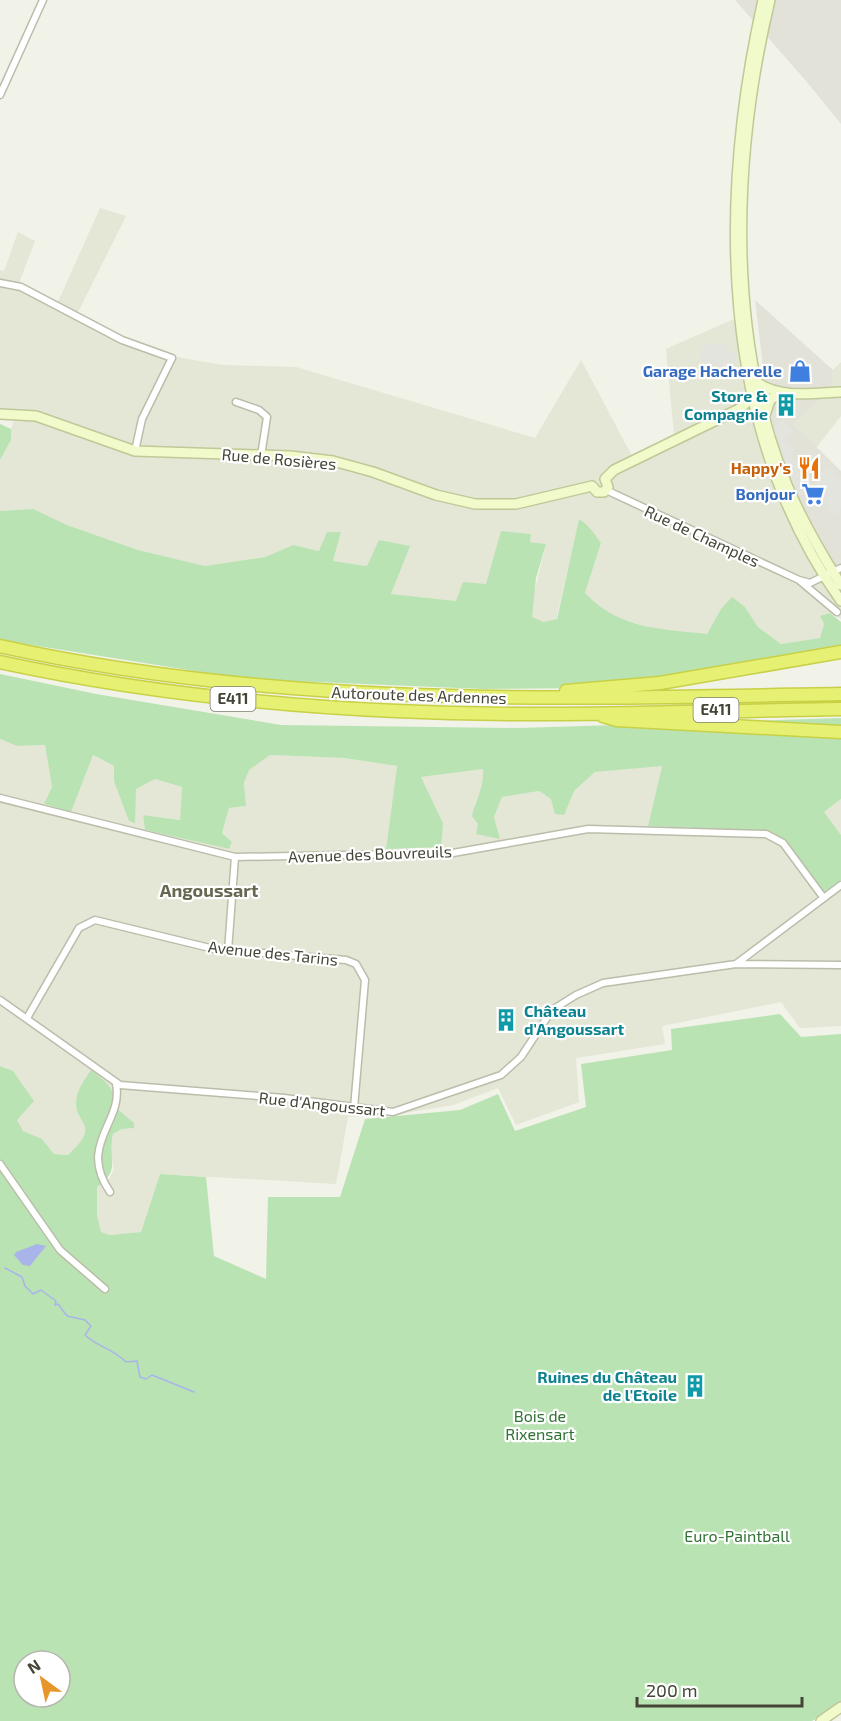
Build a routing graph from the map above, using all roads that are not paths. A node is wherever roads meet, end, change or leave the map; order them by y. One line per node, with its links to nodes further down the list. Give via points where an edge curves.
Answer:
1 (43, 0): 5 (street)
2 (763, 0): 4 (main road)
3 (770, 0): 4 (main road)
4 (756, 45): 7 (main road, via 742,222 745,290); 10 (main road, via 740,127 735,221 739,302)
5 (0, 95)
6 (0, 283): 15 (street, via 21,287 122,340 172,358 142,419)
7 (758, 383): 9 (main road, via 768,391); 10 (main road)
8 (841, 392): 9 (main road)
9 (780, 393): 14 (main road)
10 (757, 397): 12 (main road); 14 (main road)
11 (236, 402): 16 (street, via 267,417)
12 (741, 408): 14 (main road); 17 (main road, via 614,470)
13 (0, 414): 15 (main road, Rue de Rosières, via 36,416)
14 (761, 418): 20 (main road, via 796,506)
15 (135, 451): 16 (main road, Rue de Rosières)
16 (261, 456): 18 (main road, Rue de Rosières, via 342,463 475,504 516,504)
17 (605, 479): 18 (main road, via 596,478); 19 (main road)
18 (592, 486): 19 (main road, Rue de Champles, via 597,492)
19 (606, 490): 21 (street, Rue de Champles)
20 (833, 572): 21 (street, via 810,583); 22 (main road); 23 (main road)
21 (799, 580): 24 (street, Rue de Champles)
22 (841, 585)
23 (841, 601)
24 (837, 612)
25 (0, 646): 29 (highway, Autoroute des Ardennes / E411, via 239,685 396,697)
26 (841, 652): 29 (highway, via 660,683 566,691)
27 (0, 662): 31 (highway, Autoroute des Ardennes / E411, via 167,691 310,706 468,713)
28 (841, 694): 29 (highway, Autoroute des Ardennes / E411)
29 (552, 700)
30 (841, 709): 31 (highway, Autoroute des Ardennes / E411)
31 (590, 712): 32 (highway, via 617,720)
32 (841, 732)
33 (0, 798): 34 (street, Avenue des Bouvreuils)
34 (235, 858): 36 (street, Avenue des Bouvreuils, via 453,852 588,829 758,834 783,843); 37 (street)
35 (841, 885): 36 (street)
36 (823, 897): 38 (street)
37 (228, 951): 41 (street, Avenue des Tarins, via 89,921 79,928); 43 (street, Avenue des Tarins, via 346,960 362,970 365,980)
38 (736, 964): 39 (street, Rue d'Angoussart); 43 (street, Rue d'Angoussart, via 603,983 552,1010 521,1057 501,1075 400,1111)
39 (841, 965)
40 (0, 1000): 41 (street, Rue d'Angoussart)
41 (27, 1018): 42 (street, Rue d'Angoussart)
42 (116, 1084): 43 (street, Rue d'Angoussart); 45 (street, via 117,1094 102,1136 97,1168)
43 (354, 1108)
44 (0, 1164): 46 (street, via 60,1250)
45 (110, 1192)
46 (105, 1290)
47 (841, 1709): 48 (main road)
48 (821, 1721)

